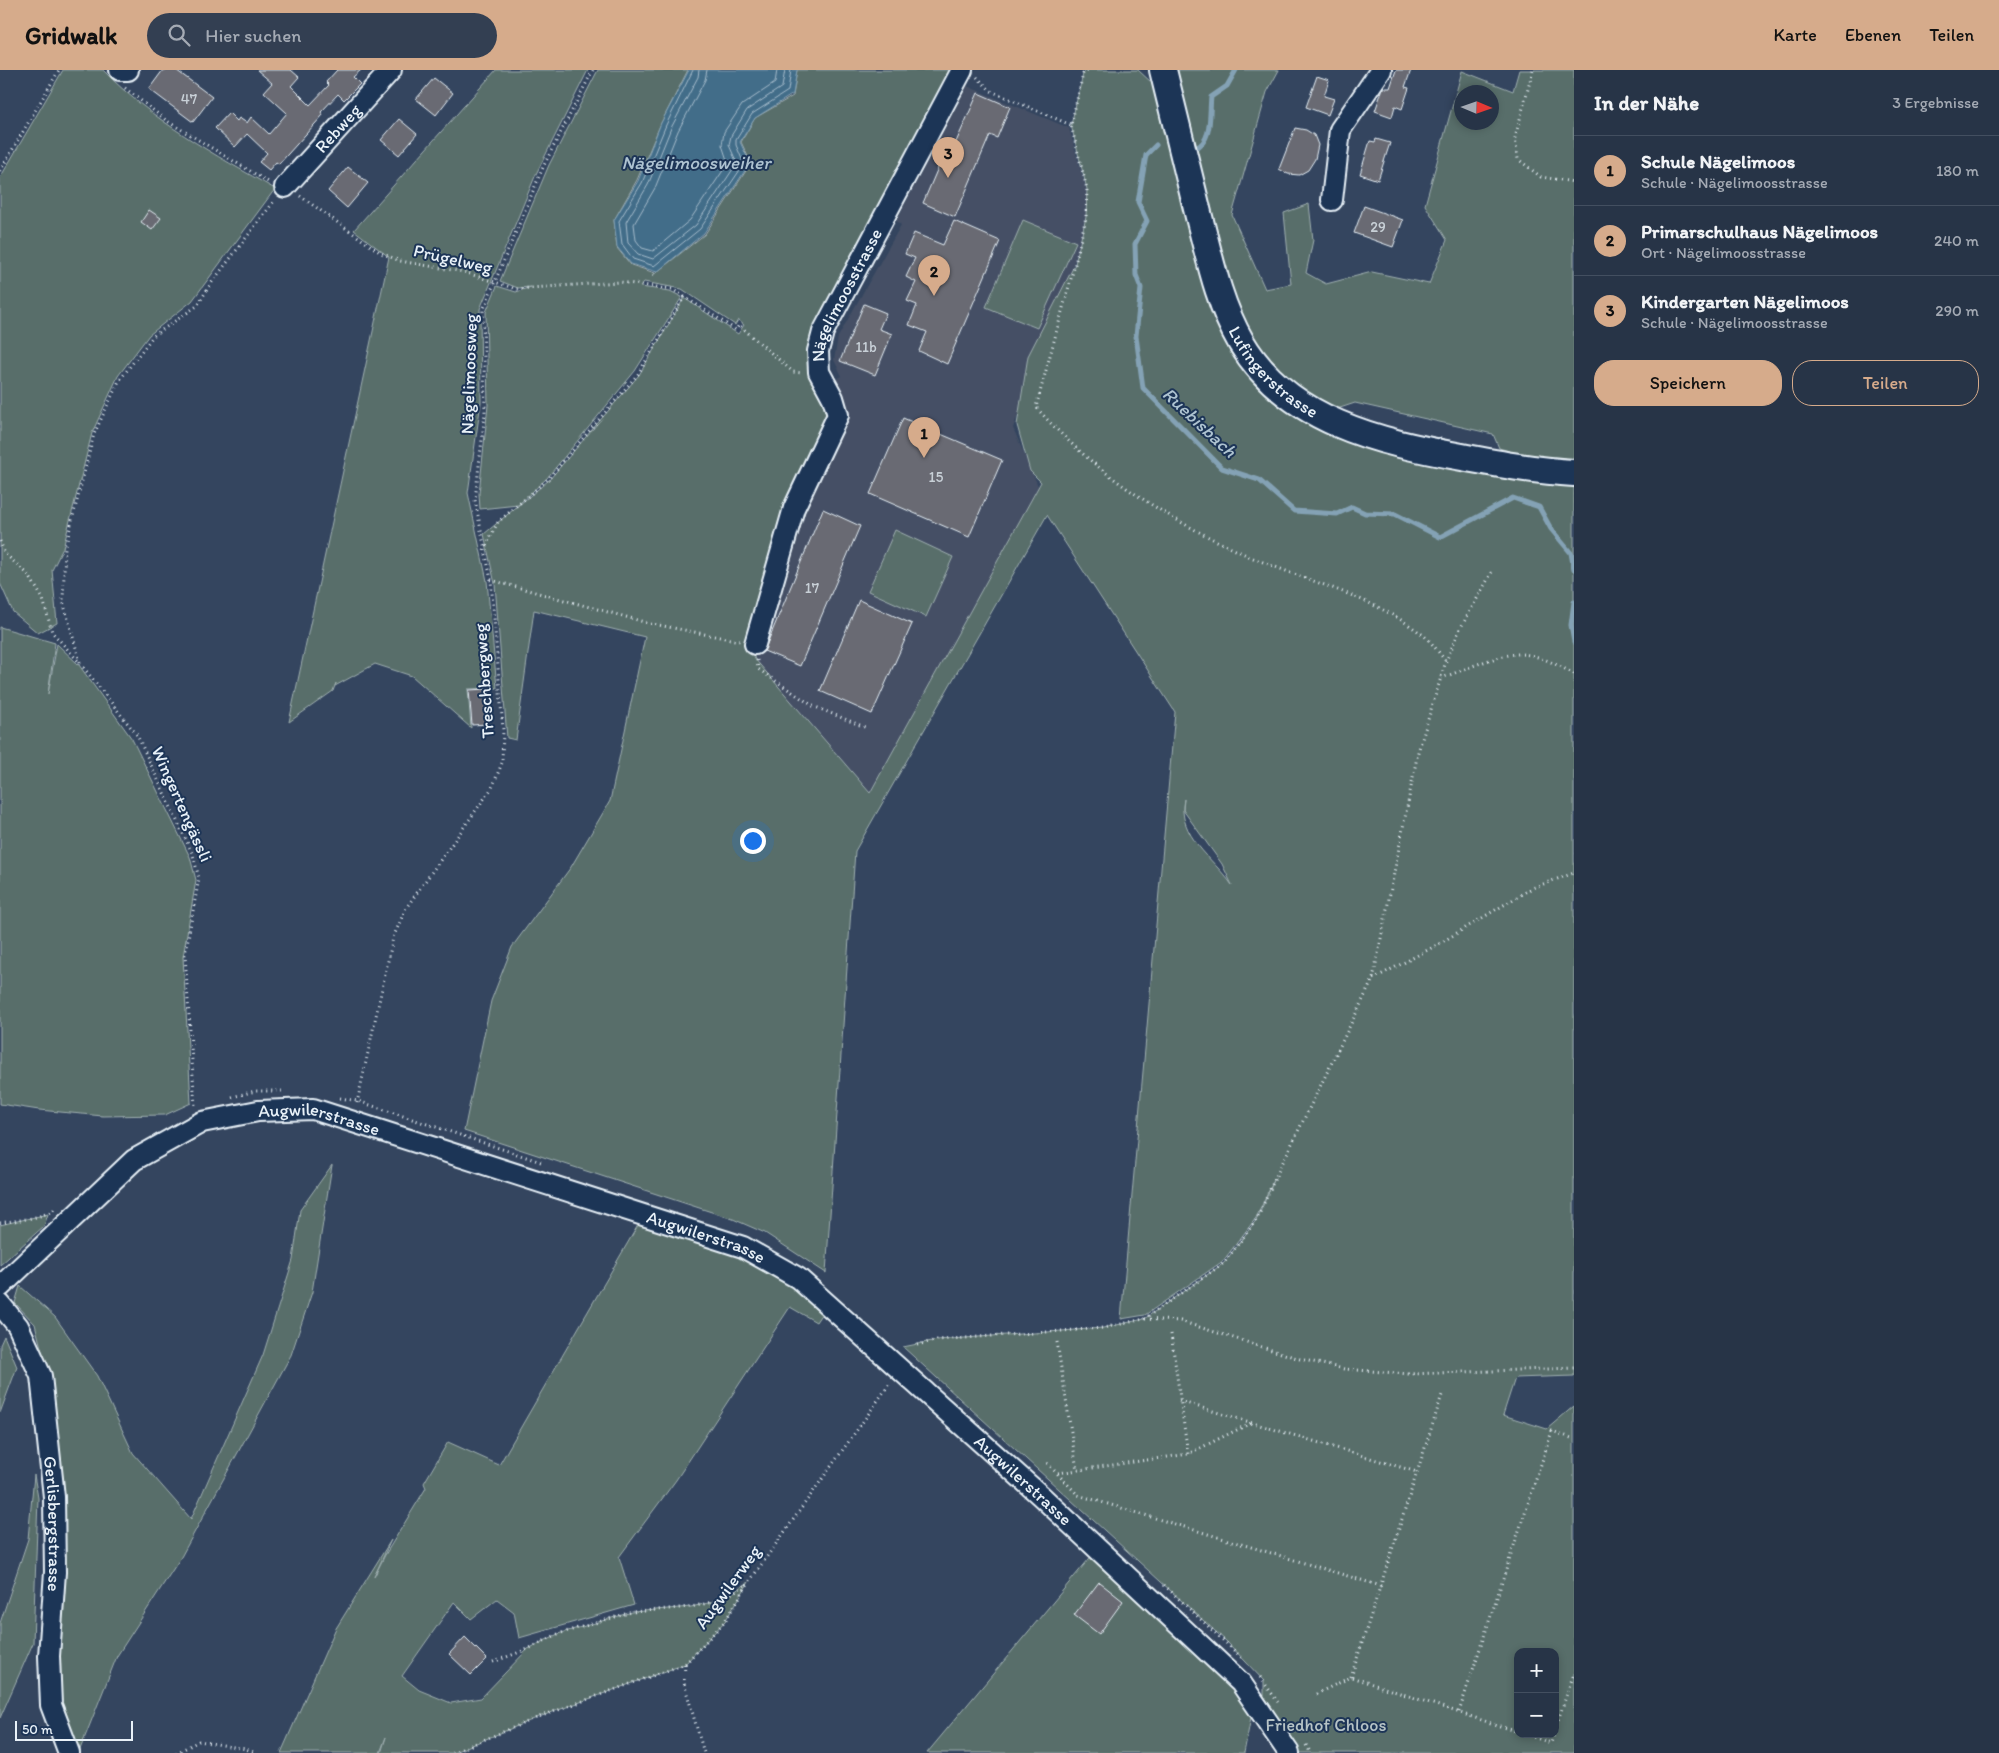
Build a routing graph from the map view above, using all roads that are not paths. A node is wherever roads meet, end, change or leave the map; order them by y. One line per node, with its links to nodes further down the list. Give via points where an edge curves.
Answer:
1 (391, 70): 5 (street, Rebweg)
2 (962, 70): 8 (street, Nägelimoosstrasse, via 823,332 818,351 819,372 834,398 838,415 794,508)
3 (1163, 70): 7 (main road, Lufingerstrasse, via 1222,303 1241,342 1260,369 1318,415 1353,431 1459,457 1548,472)
4 (1381, 70): 6 (street, via 1340,130)
5 (285, 187)
6 (1332, 200)
7 (1574, 473)
8 (754, 644)
9 (0, 1286): 12 (street, Augwilerstrasse, via 134,1160 202,1122 258,1111 313,1109 743,1247 798,1278 1040,1495 1241,1683)
10 (0, 1304): 11 (street, Gerlisbergstrasse, via 18,1326 41,1376 54,1497 49,1656 51,1705)
11 (69, 1753)
12 (1289, 1753)

